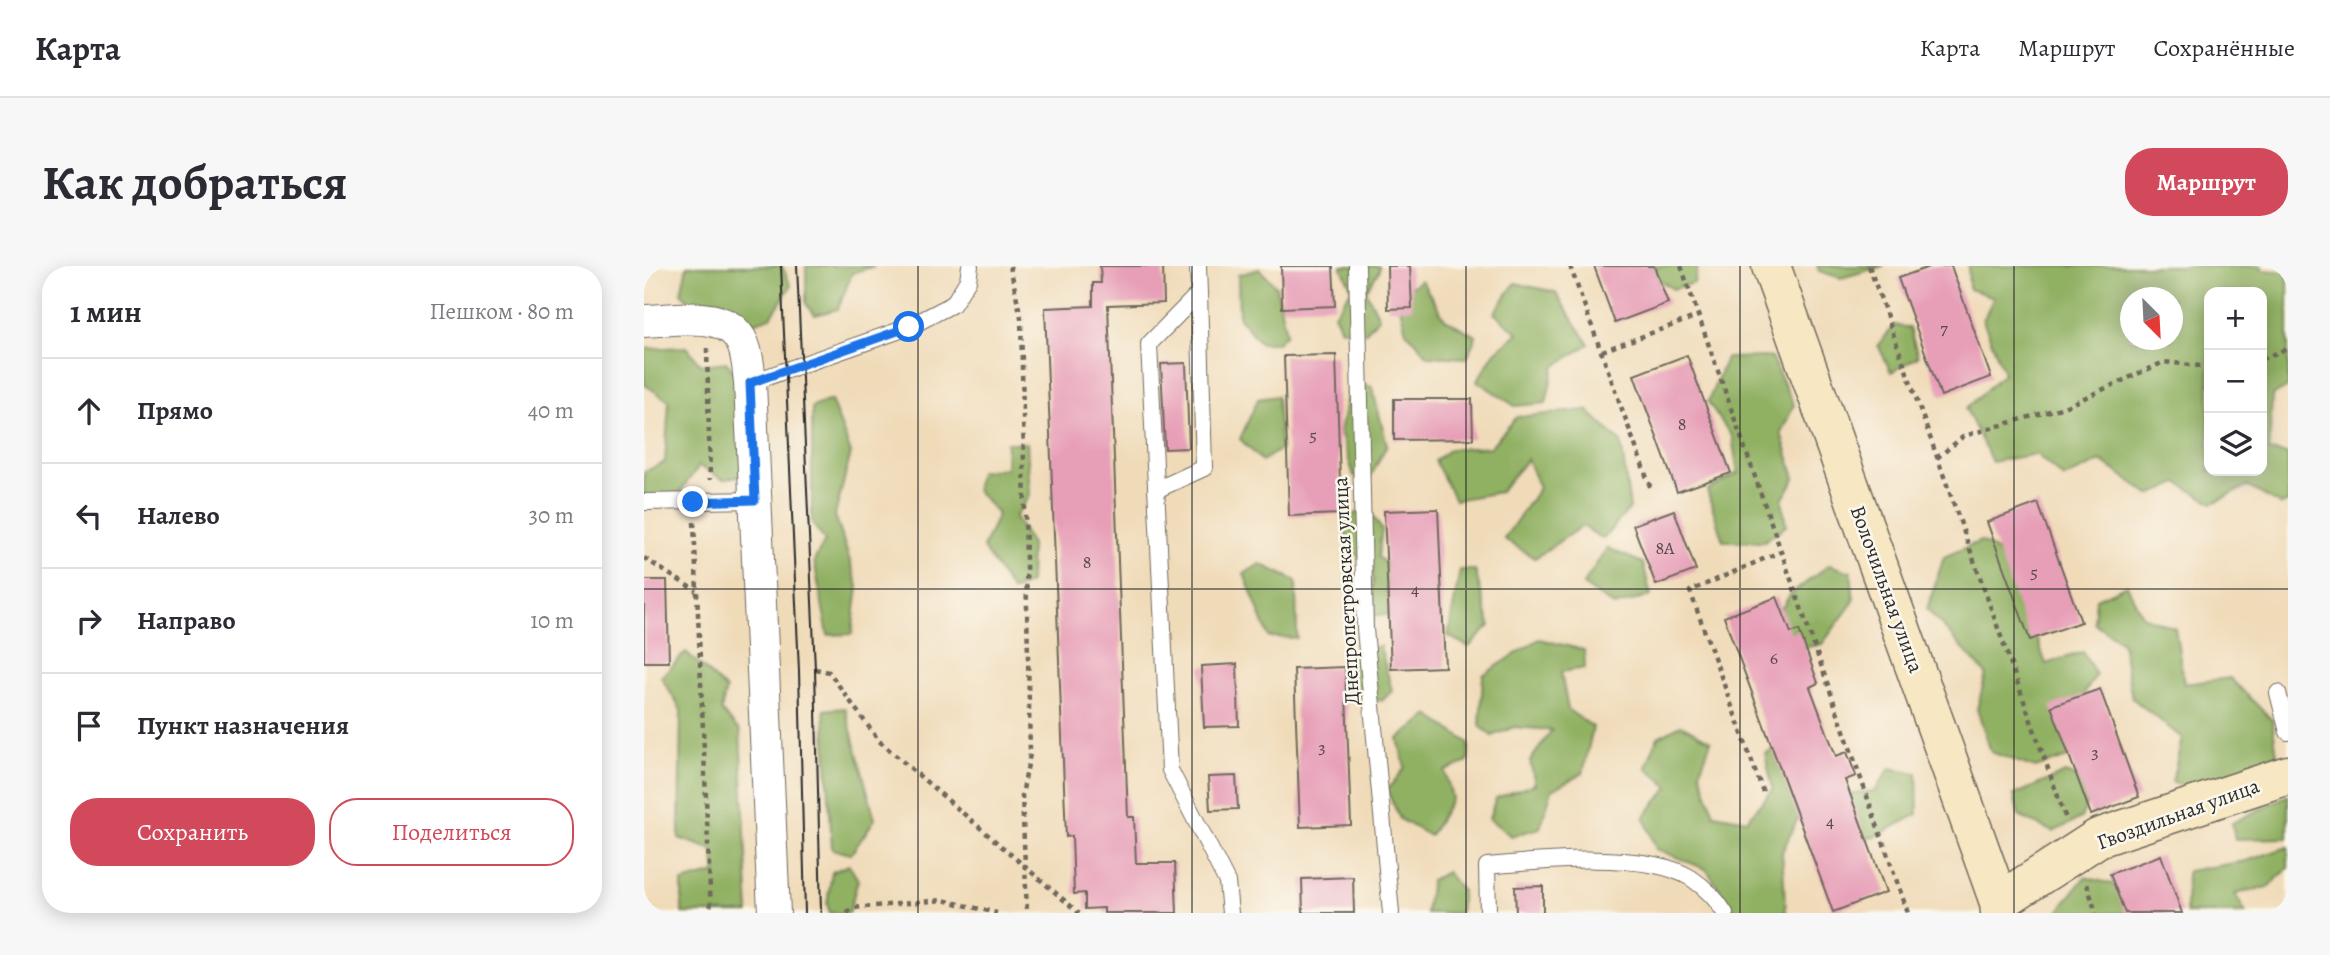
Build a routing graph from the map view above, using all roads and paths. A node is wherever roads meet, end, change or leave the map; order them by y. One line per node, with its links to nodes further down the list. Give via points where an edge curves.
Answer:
1 (970, 266): 17 (lane, via 968,280 953,304 909,327)
2 (1010, 266): 34 (path, via 1021,318 1030,754 1022,795)
3 (1198, 266): 9 (lane)
4 (1357, 266): 43 (lane, Днепропетровская улица, via 1365,629)
5 (1570, 266): 14 (path)
6 (1681, 266): 10 (path)
7 (1771, 266): 35 (street, Волочильная улица)
8 (1869, 266): 18 (path)
9 (1199, 293): 20 (lane, via 1149,344); 20 (lane, via 1205,468)
10 (1698, 316): 14 (path); 25 (path)
11 (707, 319): 12 (street); 17 (street, via 721,321 736,331 745,349); 24 (path)
12 (644, 321)
13 (2288, 348): 15 (path)
14 (1602, 351): 19 (path)
15 (2267, 357)
16 (2204, 366): 18 (path, via 2164,362 2064,407 1964,436)
17 (750, 383): 21 (street)
18 (1937, 458): 33 (path)
19 (1651, 489)
20 (1156, 490): 42 (lane, via 1170,770 1227,882)
21 (755, 500): 24 (lane); 37 (street)
22 (644, 502): 23 (lane)
23 (693, 502): 24 (lane); 27 (path)
24 (711, 502)
25 (1782, 551): 32 (path, via 1690,591); 46 (path)
26 (644, 558): 27 (path)
27 (697, 592): 36 (path)
28 (815, 669): 34 (path, via 829,671 879,741)
29 (2278, 693): 30 (lane)
30 (2288, 732)
31 (2288, 775): 33 (street, Гвоздильная улица, via 2098,838)
32 (1763, 792)
33 (2078, 852): 35 (street, Гвоздильная улица)
34 (1025, 869): 40 (path); 41 (path)
35 (2000, 907)
36 (711, 913)
37 (774, 913)
38 (846, 913): 39 (path, via 853,908 943,900)
39 (997, 913)
40 (1027, 913)
41 (1079, 913)
42 (1230, 913)
43 (1391, 913)
44 (1489, 913): 45 (lane, via 1487,866 1564,859 1653,864 1689,877 1714,896)
45 (1725, 913)
46 (1908, 913)

